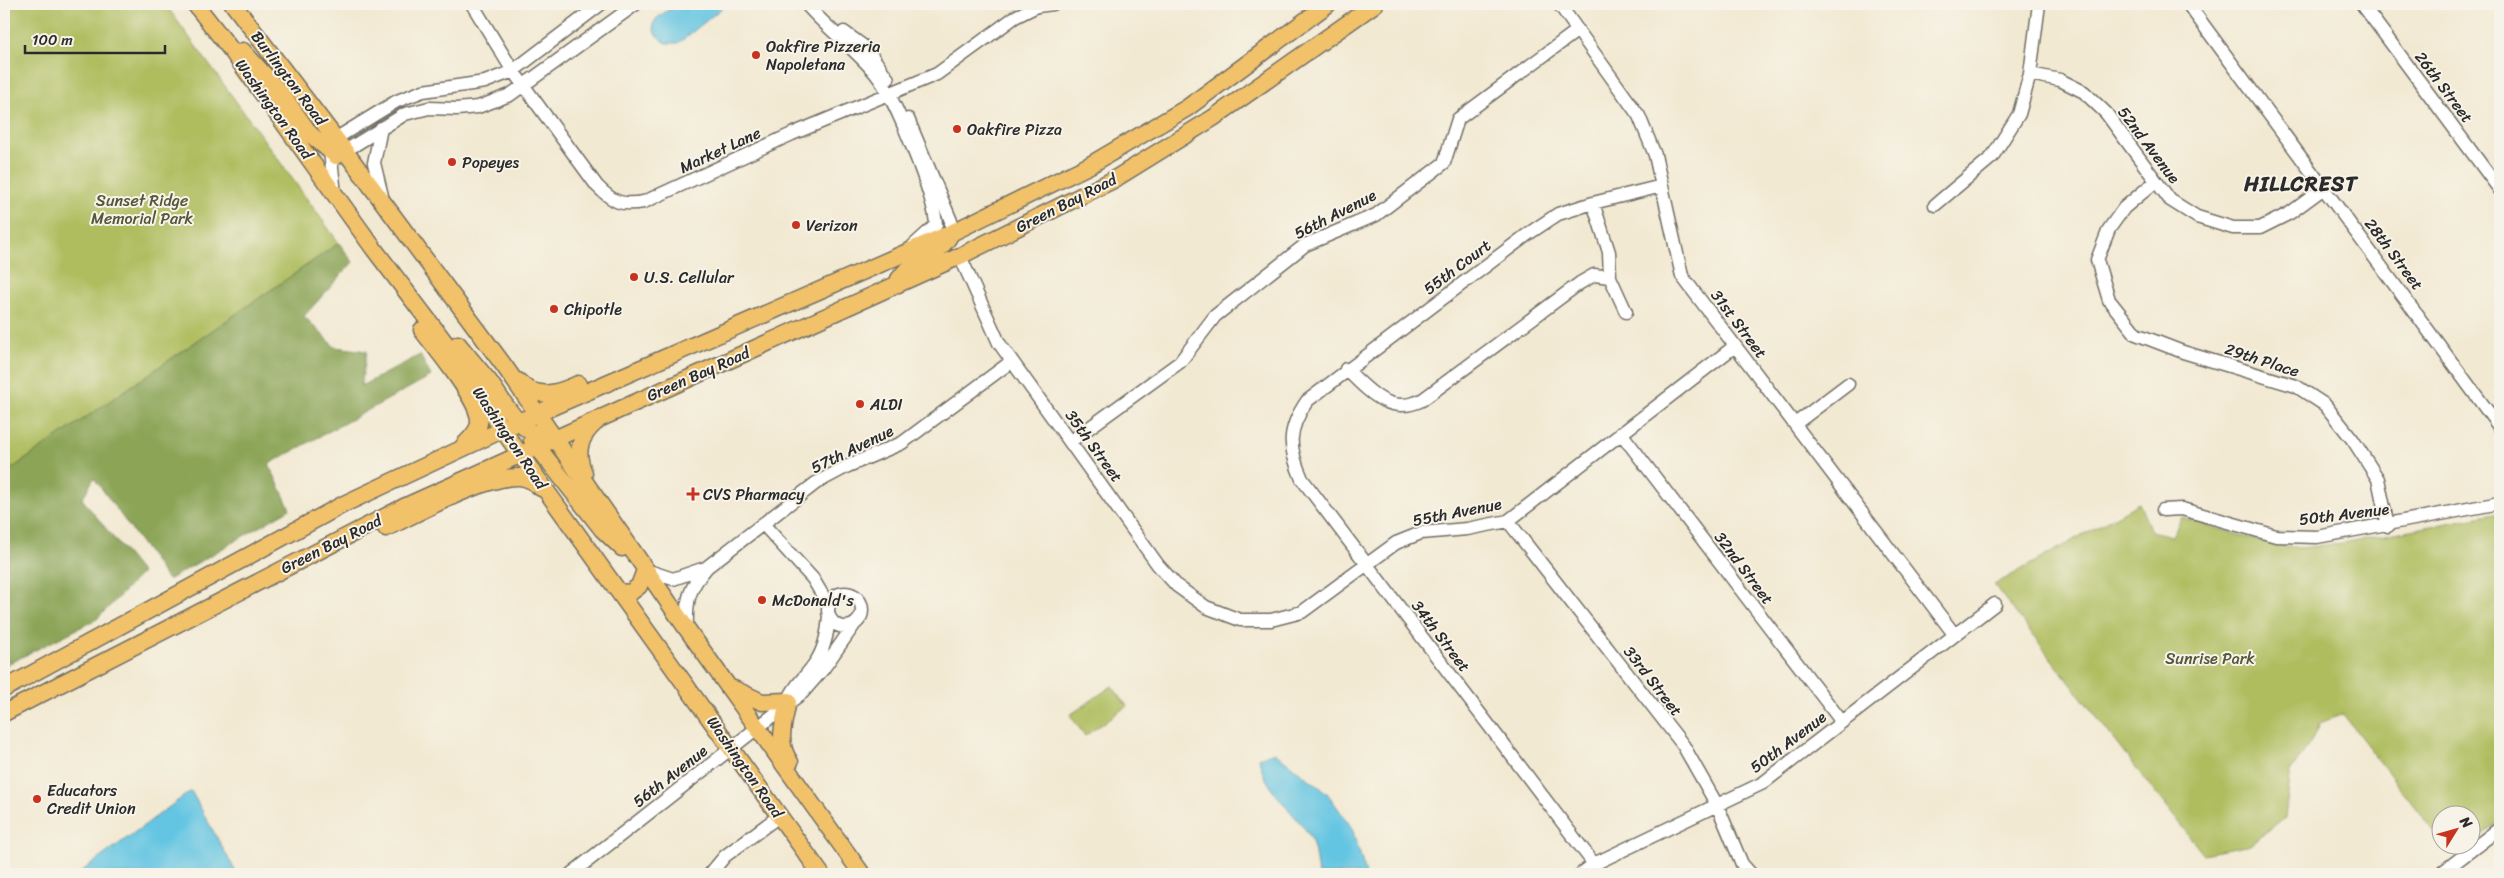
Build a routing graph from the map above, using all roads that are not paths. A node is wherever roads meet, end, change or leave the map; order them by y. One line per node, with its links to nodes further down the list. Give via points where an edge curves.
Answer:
1 (233, 4): 21 (main road, Burlington Road)
2 (472, 4): 16 (street, Market Lane)
3 (601, 4): 16 (street)
4 (636, 4): 18 (street)
5 (806, 4): 19 (street, via 864,60)
6 (817, 4): 19 (street, via 826,16 875,58)
7 (1053, 4): 19 (street, Market Lane, via 1036,6 1015,17 937,74)
8 (1328, 4): 30 (main road, Green Bay Road, via 1187,108 1090,165)
9 (1375, 4): 33 (main road, Green Bay Road, via 1213,118 1113,180)
10 (1559, 4): 15 (street, 31st Street)
11 (2039, 4): 17 (street)
12 (2188, 4): 24 (street, 28th Street)
13 (2362, 4): 25 (street, 26th Street)
14 (196, 5): 21 (main road, via 227,32 310,134); 26 (main road, Washington Road)
15 (1578, 30): 23 (street, 31st Street, via 1639,116 1656,155); 53 (street, 56th Avenue, via 1458,119 1444,163 1376,215 1306,245 1214,316 1180,362)
16 (513, 71): 18 (street, Market Lane); 21 (street, via 485,82 423,91 397,101)
17 (2030, 74): 22 (street, 52nd Avenue, via 2060,80 2084,92 2106,113); 29 (street, via 2019,114 1992,157)
18 (524, 86): 19 (street, Market Lane, via 597,186 611,199 627,205 644,202 792,134); 20 (street, via 488,105 429,108 405,114)
19 (892, 93): 31 (street, via 950,221); 32 (street, via 936,212 936,225)
20 (381, 128): 21 (street); 28 (street, via 374,163)
21 (337, 147): 26 (street); 28 (main road, Washington Road)
22 (2156, 181): 24 (street, 52nd Avenue, via 2170,200 2197,217 2233,228 2260,228 2290,213); 62 (street, 29th Place, via 2124,208 2109,229 2097,260 2109,300 2136,334 2183,352 2296,386 2325,405 2378,479)
23 (1662, 186): 27 (street, 55th Court); 38 (street, 31st Street, via 1682,276)
24 (2324, 188): 49 (street, 28th Street)
25 (2500, 190)
26 (334, 194): 34 (main road, Washington Road)
27 (1593, 203): 35 (street, via 1609,252); 42 (street, 55th Court, via 1558,214 1528,234)
28 (385, 206): 41 (main road, Washington Road)
29 (1935, 206)
30 (999, 211): 31 (main road, Green Bay Road); 33 (main road, via 986,225 961,242 958,247)
31 (951, 233): 32 (main road, Green Bay Road); 36 (main road, via 942,247 909,268)
32 (909, 250): 39 (main road, Green Bay Road)
33 (960, 256): 36 (main road, Green Bay Road); 40 (street, 35th Street, via 999,343)
34 (384, 263): 47 (main road, via 480,370); 50 (main road, Washington Road, via 453,353); 55 (main road, via 400,301 464,388 476,410 479,420 476,432)
35 (1610, 277): 37 (street); 42 (street, via 1594,275 1580,284 1412,405 1387,404)
36 (897, 284): 46 (main road, Green Bay Road)
37 (1626, 312)
38 (1735, 346): 48 (street, 31st Street); 51 (street, 55th Avenue)
39 (682, 351): 41 (main road, via 641,357 552,393 531,392); 44 (main road, Green Bay Road)
40 (1012, 361): 53 (street, 35th Street); 61 (street, 57th Avenue, via 902,443 829,475)
41 (505, 367): 44 (main road, Washington Road)
42 (1346, 369): 45 (street, 55th Court, via 1307,401)
43 (1848, 384): 48 (street)
44 (536, 414): 47 (main road, Green Bay Road); 52 (main road, Washington Road)
45 (1296, 418): 65 (street, 34th Street, via 1291,435 1292,451 1302,480)
46 (599, 419): 52 (main road, Green Bay Road); 63 (main road, via 580,442 578,457 584,473)
47 (518, 422): 50 (main road, Green Bay Road); 52 (main road, via 542,438)
48 (1795, 424): 76 (street, 31st Street)
49 (2500, 428)
50 (502, 429): 54 (main road, via 526,436); 55 (main road, Green Bay Road); 56 (main road, Washington Road)
51 (1621, 433): 60 (street, 55th Avenue); 81 (street, 32nd Street)
52 (554, 439): 54 (main road, Green Bay Road); 63 (main road, Washington Road)
53 (1071, 441): 73 (street, 35th Street, via 1158,565 1177,586 1206,606)
54 (538, 447): 56 (main road, Green Bay Road); 67 (main road, via 602,529)
55 (460, 449): 78 (main road, Green Bay Road, via 344,504)
56 (521, 455): 57 (main road, Washington Road); 64 (main road, Green Bay Road, via 404,507)
57 (552, 498): 64 (main road, via 527,478 491,482 369,536); 69 (main road, Washington Road)
58 (2500, 503): 62 (street, 50th Avenue)
59 (2163, 510): 62 (street, 50th Avenue, via 2182,509 2276,536 2317,537)
60 (1508, 521): 65 (street, 55th Avenue, via 1467,529 1421,532 1396,543); 84 (street, 33rd Street, via 1683,746)
61 (763, 524): 66 (street, 57th Avenue); 68 (street)
62 (2388, 526)
63 (624, 539): 67 (main road, Washington Road)
64 (324, 548): 80 (main road, Green Bay Road)
65 (1367, 565): 73 (street, 55th Avenue, via 1302,612 1271,620); 88 (street, 34th Street)
66 (707, 567): 67 (street, 57th Avenue, via 673,579); 75 (street, 57th Avenue, via 694,582 686,605)
67 (646, 570): 69 (main road, via 639,586 630,594); 75 (main road, Washington Road)
68 (813, 579): 70 (street); 72 (street)
69 (619, 592): 83 (main road, Washington Road)
70 (842, 592): 72 (street, via 834,597); 74 (street, via 853,594 861,602 863,612)
71 (1995, 604): 76 (street, 50th Avenue)
72 (829, 610): 74 (street, via 839,626); 79 (street, 56th Avenue, via 828,632 820,653 792,690)
73 (1240, 620)
74 (854, 625): 79 (street, 56th Avenue, via 815,679)
75 (687, 629): 77 (main road, Washington Road)
76 (1954, 634): 81 (street, 50th Avenue)
77 (730, 688): 79 (main road, via 759,701); 82 (main road, Washington Road)
78 (4, 690)
79 (788, 701): 82 (street, 56th Avenue); 85 (main road, via 781,732 783,751 804,783)
80 (4, 713)
81 (1842, 722): 84 (street, 50th Avenue, via 1763,783)
82 (759, 728): 83 (street, 56th Avenue); 85 (main road, Washington Road)
83 (732, 748): 86 (main road, Washington Road); 89 (street, 56th Avenue)
84 (1717, 806): 88 (street, 50th Avenue); 94 (street, 33rd Street, via 1742,864)
85 (814, 807): 92 (main road, Washington Road)
86 (779, 816): 90 (street, via 725,856); 91 (main road, Washington Road)
87 (2500, 828): 95 (street)
88 (1594, 864): 93 (street, 50th Avenue)
89 (571, 874)
90 (710, 874)
91 (821, 874)
92 (862, 874)
93 (1581, 874)
94 (1751, 874)
95 (2440, 874)

